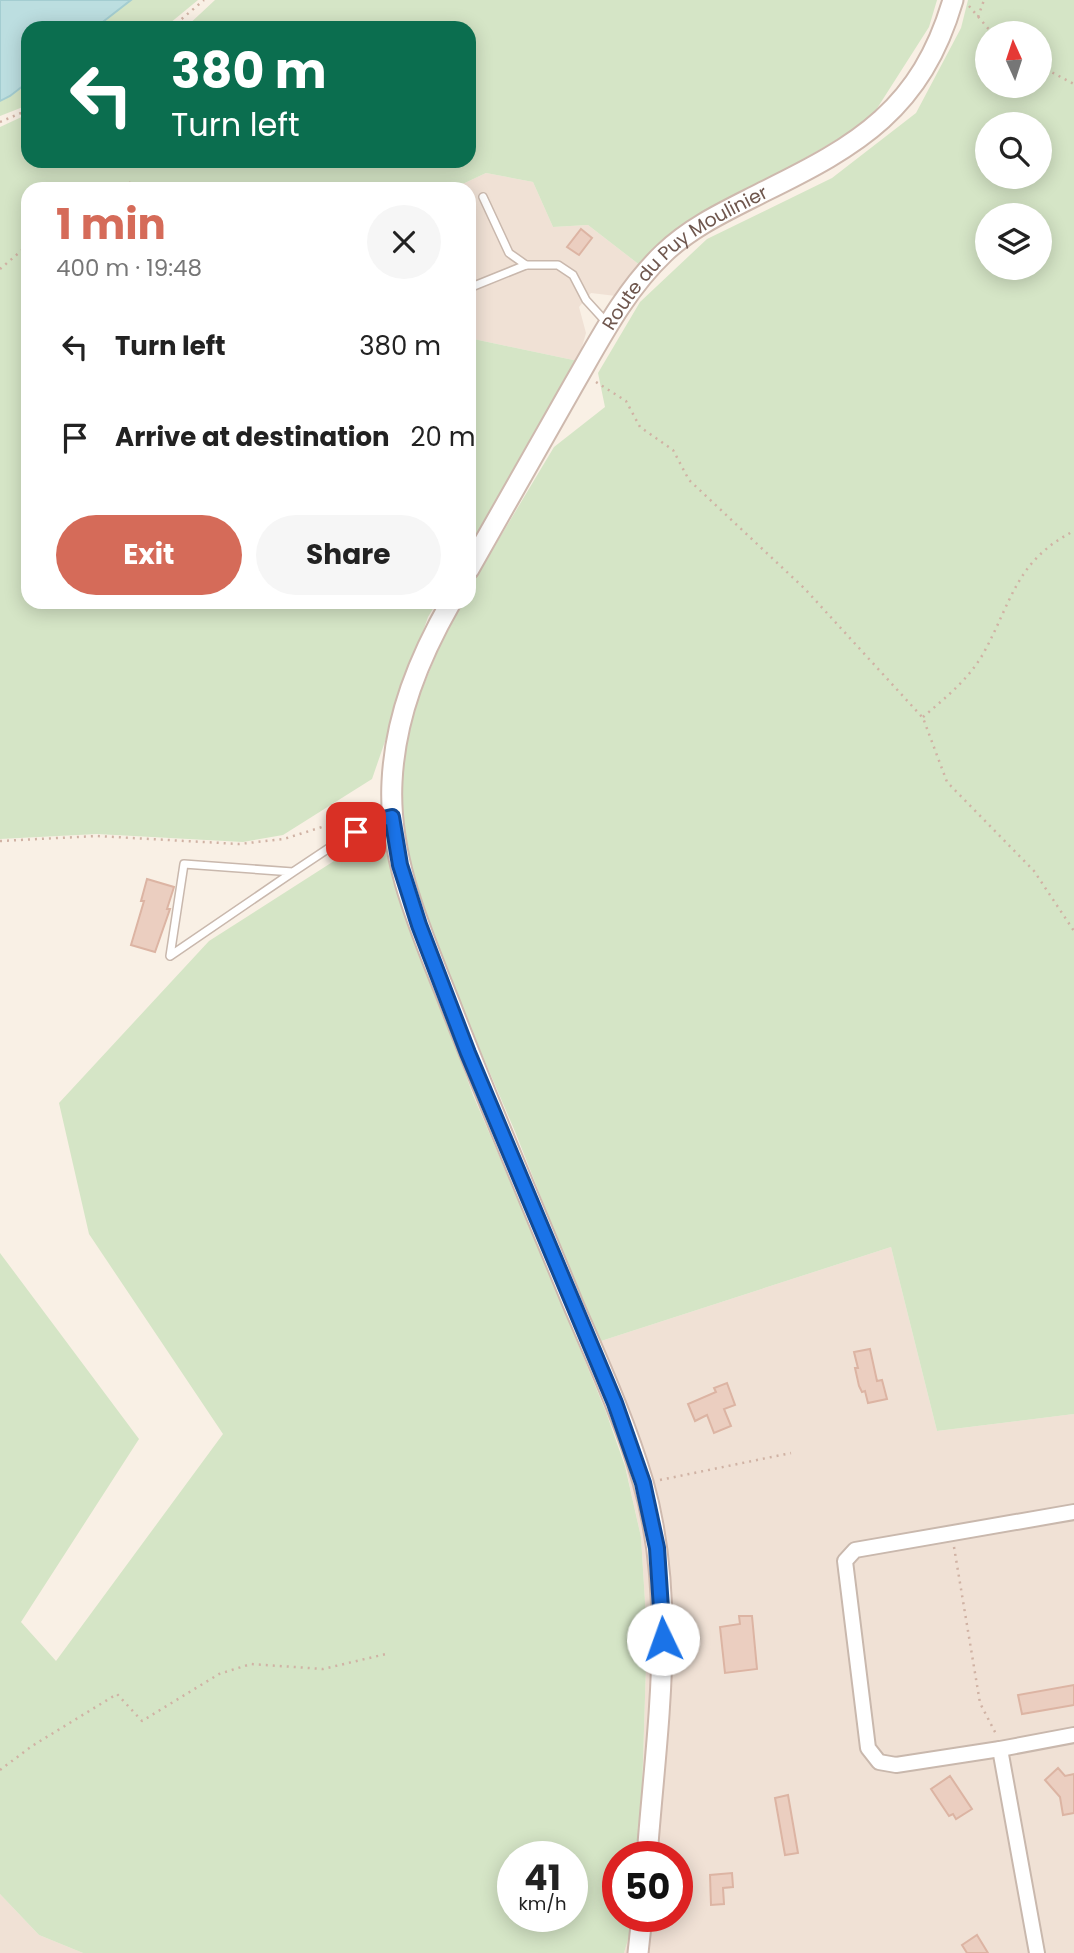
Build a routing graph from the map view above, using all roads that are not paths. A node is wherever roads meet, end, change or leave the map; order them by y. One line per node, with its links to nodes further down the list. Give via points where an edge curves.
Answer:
1 (953, 0): 5 (main road, Route du Puy Moulinier, via 934,51 915,84 889,114 836,155 693,229 640,280)
2 (483, 197): 3 (lane, via 509,253)
3 (526, 265): 4 (lane); 5 (lane, via 558,265 573,275 586,300)
4 (476, 285)
5 (608, 325): 6 (main road, Route du Puy Moulinier)
6 (476, 557)
7 (447, 609): 8 (main road, via 428,642 400,719 391,783)
8 (392, 817): 9 (lane, via 356,832); 13 (main road, via 400,865 419,925 615,1403 643,1483 657,1548 663,1639)
9 (293, 872): 9 (lane, via 184,864 170,956 204,933)
10 (1074, 1512): 12 (street, via 855,1550 845,1561 869,1748 879,1762 896,1765)
11 (1074, 1735): 12 (street)
12 (1000, 1749): 16 (street)
13 (647, 1841)
14 (640, 1932): 15 (main road)
15 (638, 1953)
16 (1037, 1953)

